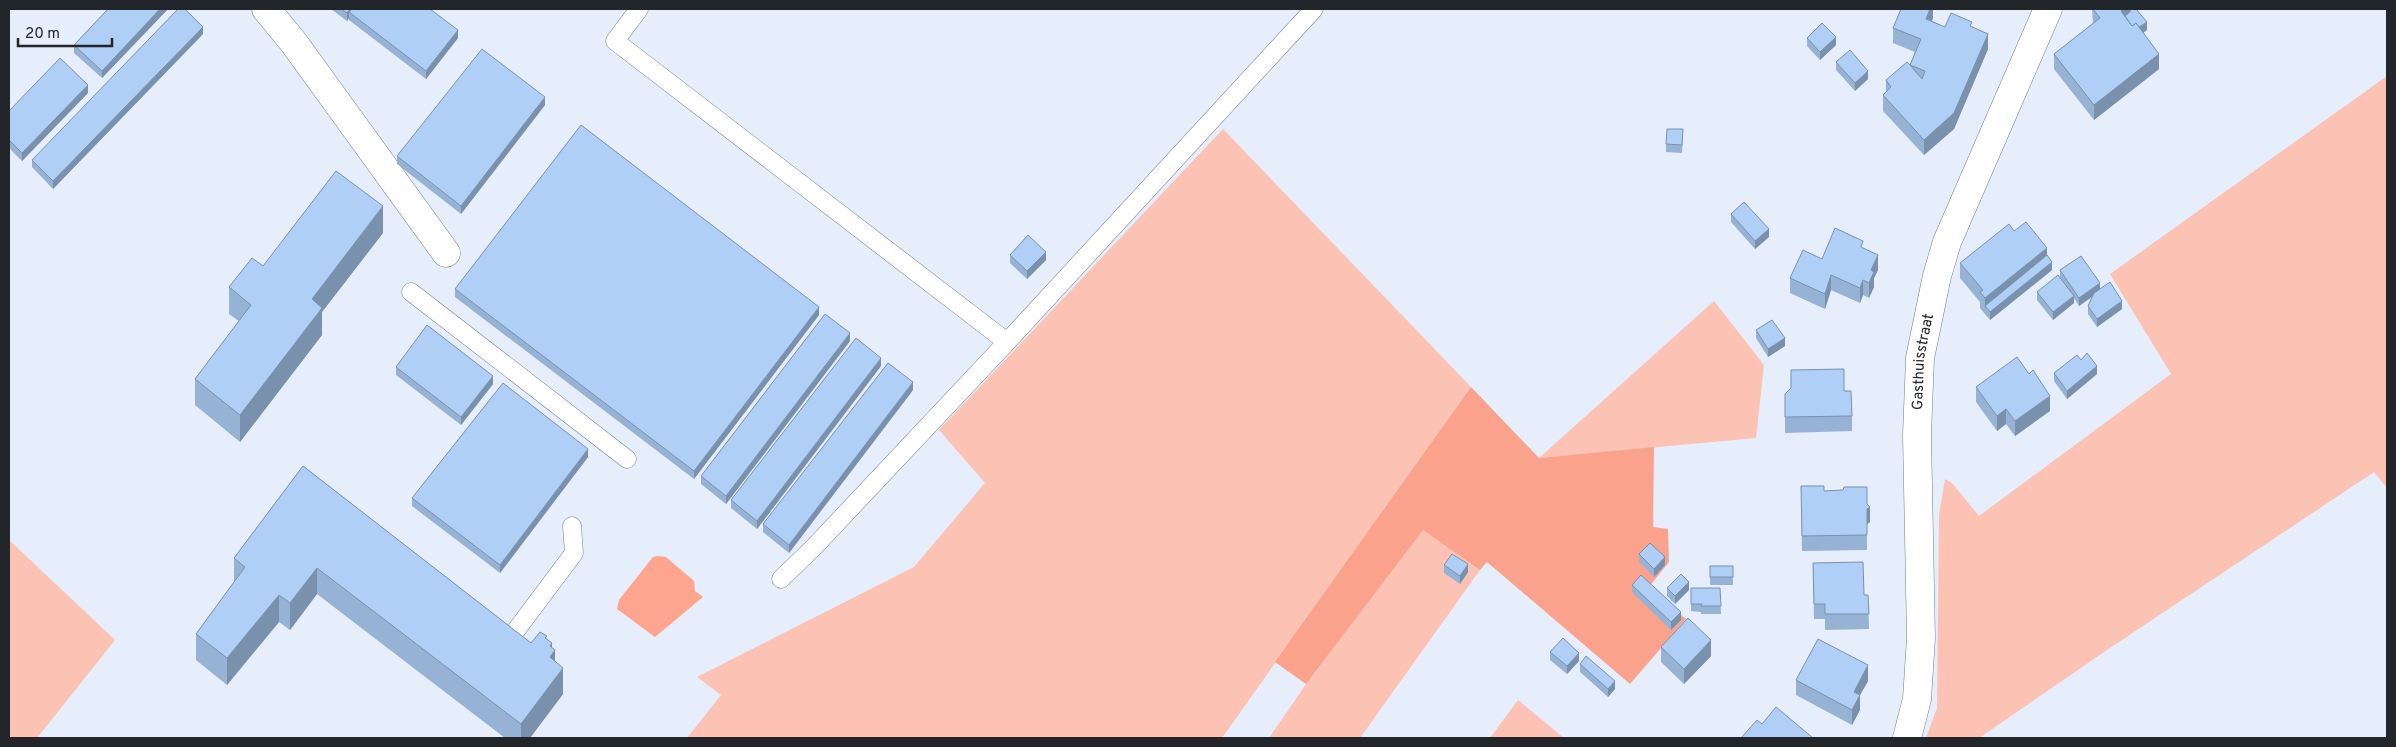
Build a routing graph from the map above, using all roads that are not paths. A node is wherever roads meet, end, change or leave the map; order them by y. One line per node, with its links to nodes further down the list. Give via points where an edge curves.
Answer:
1 (266, 9): 5 (street)
2 (639, 9): 7 (lane, via 615,41)
3 (1314, 9): 7 (lane)
4 (2048, 9): 12 (street, Gasthuisstraat, via 1947,242 1920,358 1917,435 1921,638 1917,699)
5 (446, 253)
6 (410, 292): 8 (lane)
7 (1007, 342): 10 (lane)
8 (628, 459)
9 (572, 526): 11 (lane, via 574,553)
10 (780, 579)
11 (508, 641)
12 (1907, 738)

